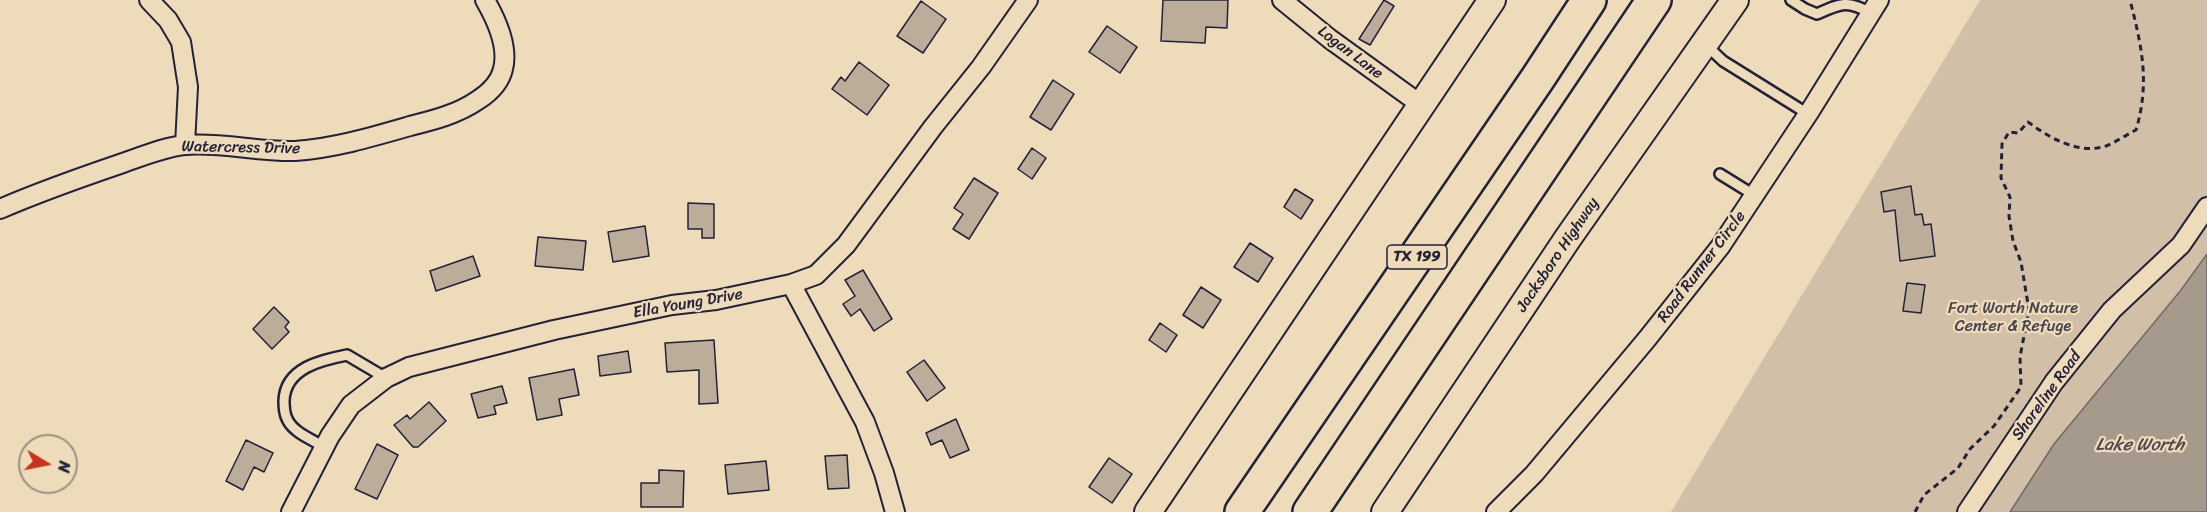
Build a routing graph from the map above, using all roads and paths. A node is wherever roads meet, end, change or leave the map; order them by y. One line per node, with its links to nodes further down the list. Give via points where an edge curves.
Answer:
1 (149, 0): 15 (street, via 181,42 188,87)
2 (484, 0): 15 (street, Watercress Drive, via 497,21 505,56 497,82 476,102 449,115 354,143 319,149)
3 (1028, 0): 20 (street, Ella Young Drive, via 846,245 816,274)
4 (1282, 0): 13 (street, Logan Lane)
5 (1491, 0): 13 (main road)
6 (1588, 0): 26 (highway, TX 199)
7 (1654, 0): 27 (highway)
8 (1735, 0): 12 (main road, Jacksboro Highway)
9 (1791, 0): 11 (lane, via 1817,14 1840,2)
10 (2130, 0): 30 (path, via 2144,57 2143,105 2136,130 2106,146 2086,149 2053,140 2028,122 2018,133 2009,132 2002,144 2001,178 2010,197 2013,241 2021,262 2029,310 2020,357 2021,387 1994,426 1970,448 1958,468 1924,495)
11 (1875, 7): 14 (street, Road Runner Circle)
12 (1704, 44): 14 (lane, via 1723,61); 28 (main road, Jacksboro Highway, via 1568,238)
13 (1420, 104): 25 (main road)
14 (1808, 114): 17 (street, Road Runner Circle)
15 (185, 145): 19 (street, Watercress Drive, via 44,190)
16 (1720, 174): 17 (lane)
17 (1754, 195): 29 (street, Road Runner Circle, via 1720,247 1647,339 1534,474)
18 (2207, 207): 31 (street, Shoreline Road, via 2181,246 2112,310 2054,382)
19 (0, 209)
20 (791, 284): 21 (street, Ella Young Drive, via 554,330 409,367); 24 (street, via 865,422)
21 (386, 378): 22 (street, Ella Young Drive, via 351,405); 22 (lane, via 347,355 318,361 294,375 284,392 284,414 295,429)
22 (324, 447): 23 (street, Ella Young Drive)
23 (291, 512)
24 (895, 512)
25 (1148, 512)
26 (1242, 512)
27 (1310, 512)
28 (1385, 512)
29 (1496, 512)
30 (1915, 512)
31 (1967, 512)

